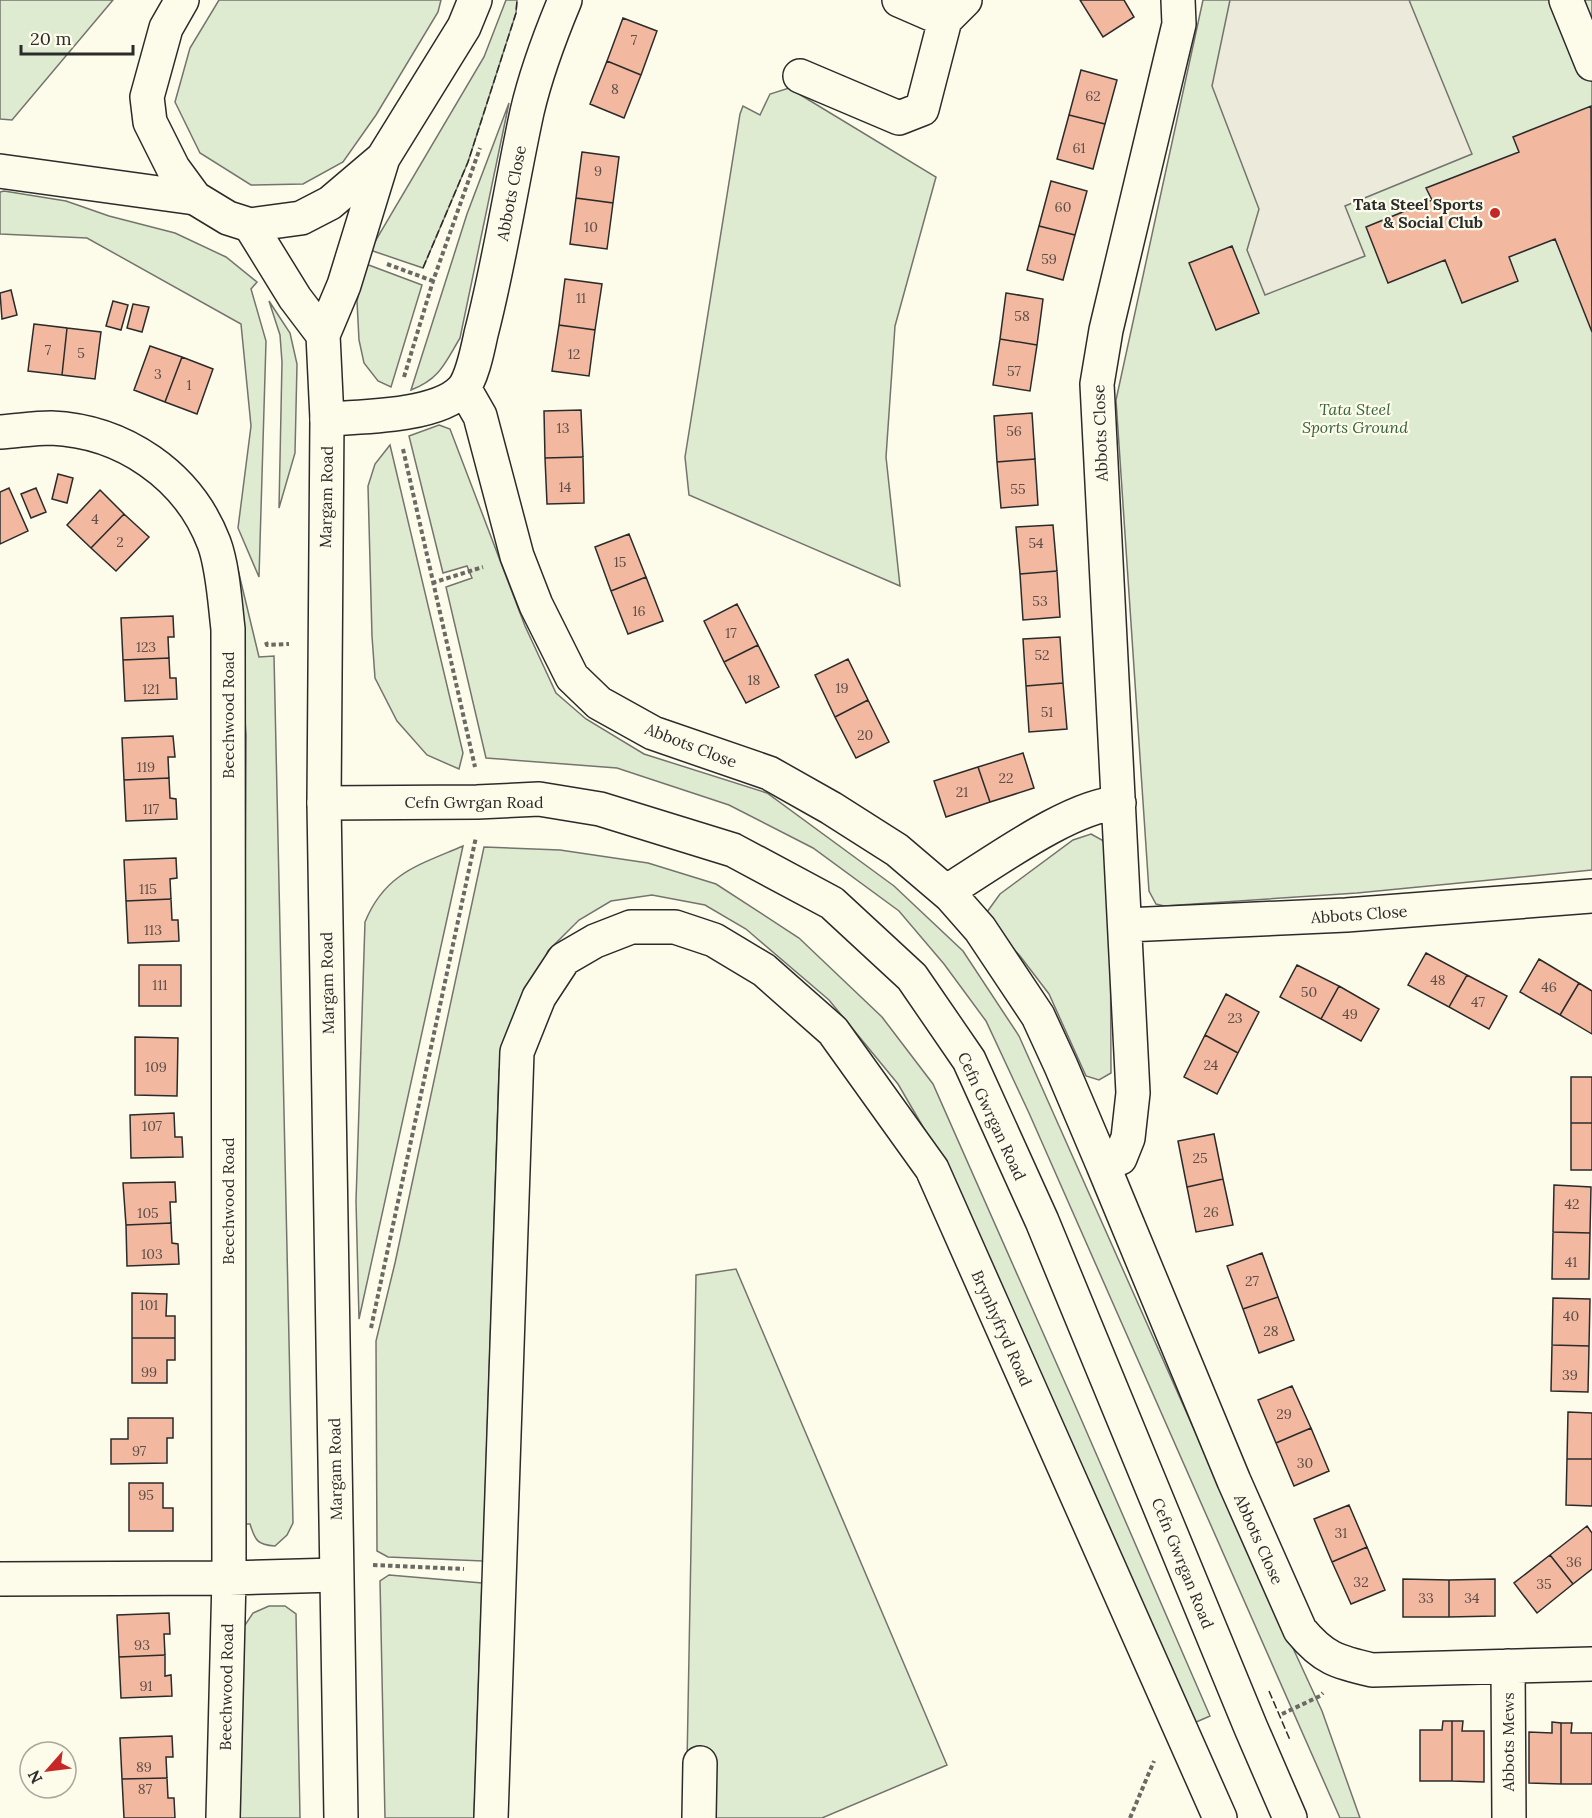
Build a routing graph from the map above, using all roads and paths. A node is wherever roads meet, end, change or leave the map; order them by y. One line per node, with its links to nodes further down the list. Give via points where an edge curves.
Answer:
1 (182, 0): 13 (main road, via 166,28 147,97 150,122 173,168)
2 (475, 0): 11 (main road, via 464,27)
3 (565, 0): 18 (main road, Abbots Close, via 547,43 528,110 492,292)
4 (899, 0): 7 (main road)
5 (1178, 0): 26 (main road, Abbots Close, via 1179,24 1096,384)
6 (1566, 0): 8 (main road)
7 (955, 10): 9 (main road, via 922,109 899,118)
8 (1592, 64)
9 (800, 76)
10 (481, 146): 16 (path)
11 (383, 158): 14 (main road, via 330,203 301,218); 17 (main road, Margam Road, via 344,285)
12 (0, 171): 13 (main road)
13 (195, 198): 14 (main road, via 228,218)
14 (250, 225): 17 (main road)
15 (378, 261): 16 (path)
16 (434, 280): 19 (path, via 400,389)
17 (323, 335): 20 (main road, Margam Road)
18 (464, 388): 19 (main road, via 447,402); 22 (main road, Abbots Close, via 480,416)
19 (398, 413): 20 (main road); 23 (path)
20 (327, 418): 25 (main road, Margam Road)
21 (0, 432): 34 (main road, Beechwood Road, via 50,428 90,433 125,447 158,465 179,486 199,512 215,544 228,629)
22 (517, 556): 23 (path); 27 (main road, Abbots Close, via 572,677 599,703 653,733 769,773 897,850)
23 (432, 583): 24 (path, via 476,773)
24 (477, 802): 25 (main road, Cefn Gwrgan Road); 31 (path, via 476,841); 46 (main road, Cefn Gwrgan Road, via 539,799 600,809 733,850 832,903 912,977 969,1060 1042,1221)
25 (324, 803): 32 (main road, Margam Road)
26 (1119, 803): 27 (main road, via 1078,814 1034,838 957,885); 29 (main road, Abbots Close)
27 (951, 896): 30 (main road, Abbots Close, via 980,928 1038,1016)
28 (1592, 896): 29 (main road, Abbots Close, via 1346,915)
29 (1126, 925): 30 (main road, Abbots Close, via 1133,1093 1128,1138 1120,1158)
30 (1103, 1166): 37 (main road, Abbots Close, via 1234,1481 1300,1630 1314,1648 1340,1663 1372,1670)
31 (370, 1335)
32 (336, 1569): 33 (path); 34 (main road); 41 (main road, Margam Road)
33 (498, 1571): 38 (main road, Brynhyfryd Road, via 517,1052 539,997 564,959 631,927 675,927 714,940 764,970 832,1031 932,1169); 42 (main road)
34 (229, 1578): 35 (main road); 40 (main road, Beechwood Road)
35 (0, 1579)
36 (1592, 1664): 37 (main road, Abbots Close)
37 (1508, 1666): 47 (main road, Abbots Mews)
38 (1179, 1728): 44 (path, via 1165,1734); 45 (main road, Brynhyfryd Road)
39 (700, 1763): 43 (main road)
40 (223, 1818)
41 (340, 1818)
42 (490, 1818)
43 (699, 1818)
44 (1130, 1818)
45 (1220, 1818)
46 (1290, 1818)
47 (1509, 1818)

